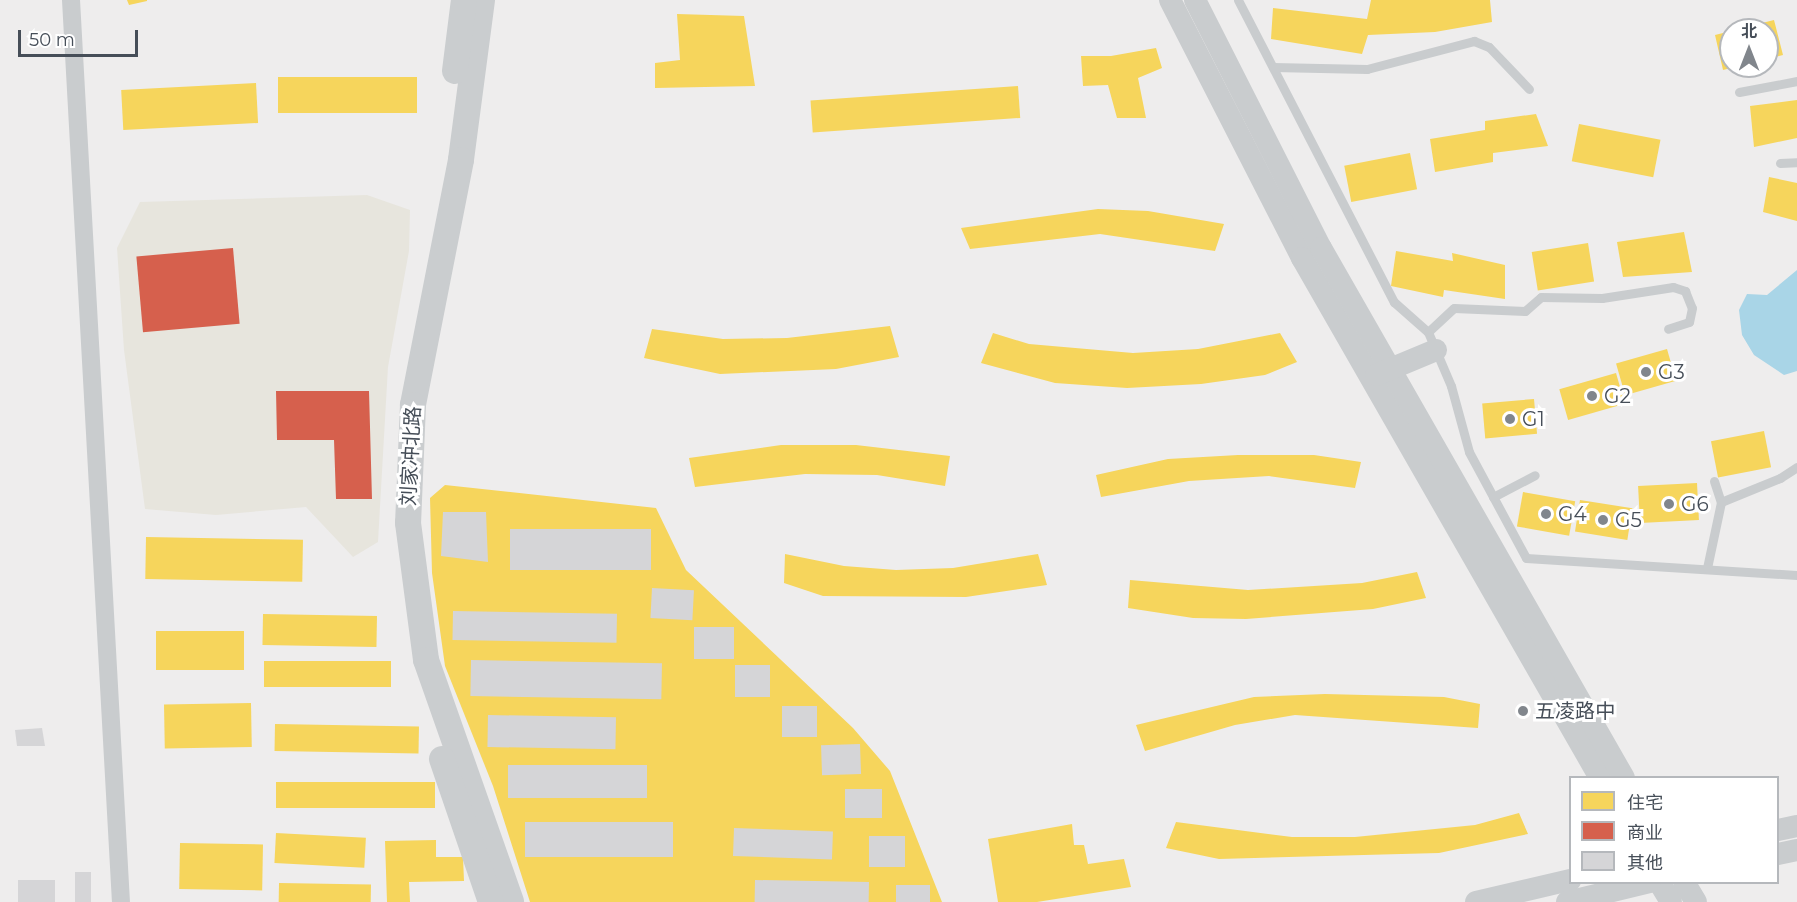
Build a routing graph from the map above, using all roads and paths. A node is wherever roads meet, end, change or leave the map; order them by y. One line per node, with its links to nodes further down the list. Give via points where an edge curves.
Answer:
1 (71, 0): 33 (street)
2 (464, 0): 34 (main road, 刘家冲北路, via 445,157 396,403 391,524 409,664)
3 (482, 0): 35 (main road, 刘家冲北路, via 461,160 413,405 408,523 426,660)
4 (1170, 0): 15 (street, via 1302,258)
5 (1195, 0): 15 (street)
6 (1238, 0): 7 (lane)
7 (1274, 67): 9 (lane, via 1367,69 1474,41 1489,47); 14 (lane, via 1394,302)
8 (1797, 81): 10 (lane)
9 (1529, 89)
10 (1739, 92)
11 (1797, 162): 12 (lane)
12 (1780, 163)
13 (1668, 329): 14 (lane, via 1689,322 1692,308 1685,291 1673,287 1602,298 1541,297 1525,311 1454,308)
14 (1432, 341): 15 (street); 19 (lane, via 1451,386 1469,452)
15 (1381, 373): 23 (street); 24 (street)
16 (1797, 467): 20 (lane)
17 (1535, 475): 19 (lane)
18 (1714, 481): 20 (lane)
19 (1493, 497): 21 (lane, via 1526,558)
20 (1721, 502): 21 (lane)
21 (1707, 568): 22 (lane)
22 (1797, 575)
23 (1599, 776)
24 (1623, 776)
25 (1797, 826): 26 (street)
26 (1779, 831)
27 (1797, 850): 28 (street)
28 (1779, 854)
29 (1569, 880): 36 (street)
30 (1642, 884): 37 (street)
31 (1660, 884): 38 (street)
32 (1685, 884): 39 (street)
33 (121, 902)
34 (491, 902)
35 (511, 902)
36 (1476, 902)
37 (1567, 902)
38 (1671, 902)
39 (1696, 902)

